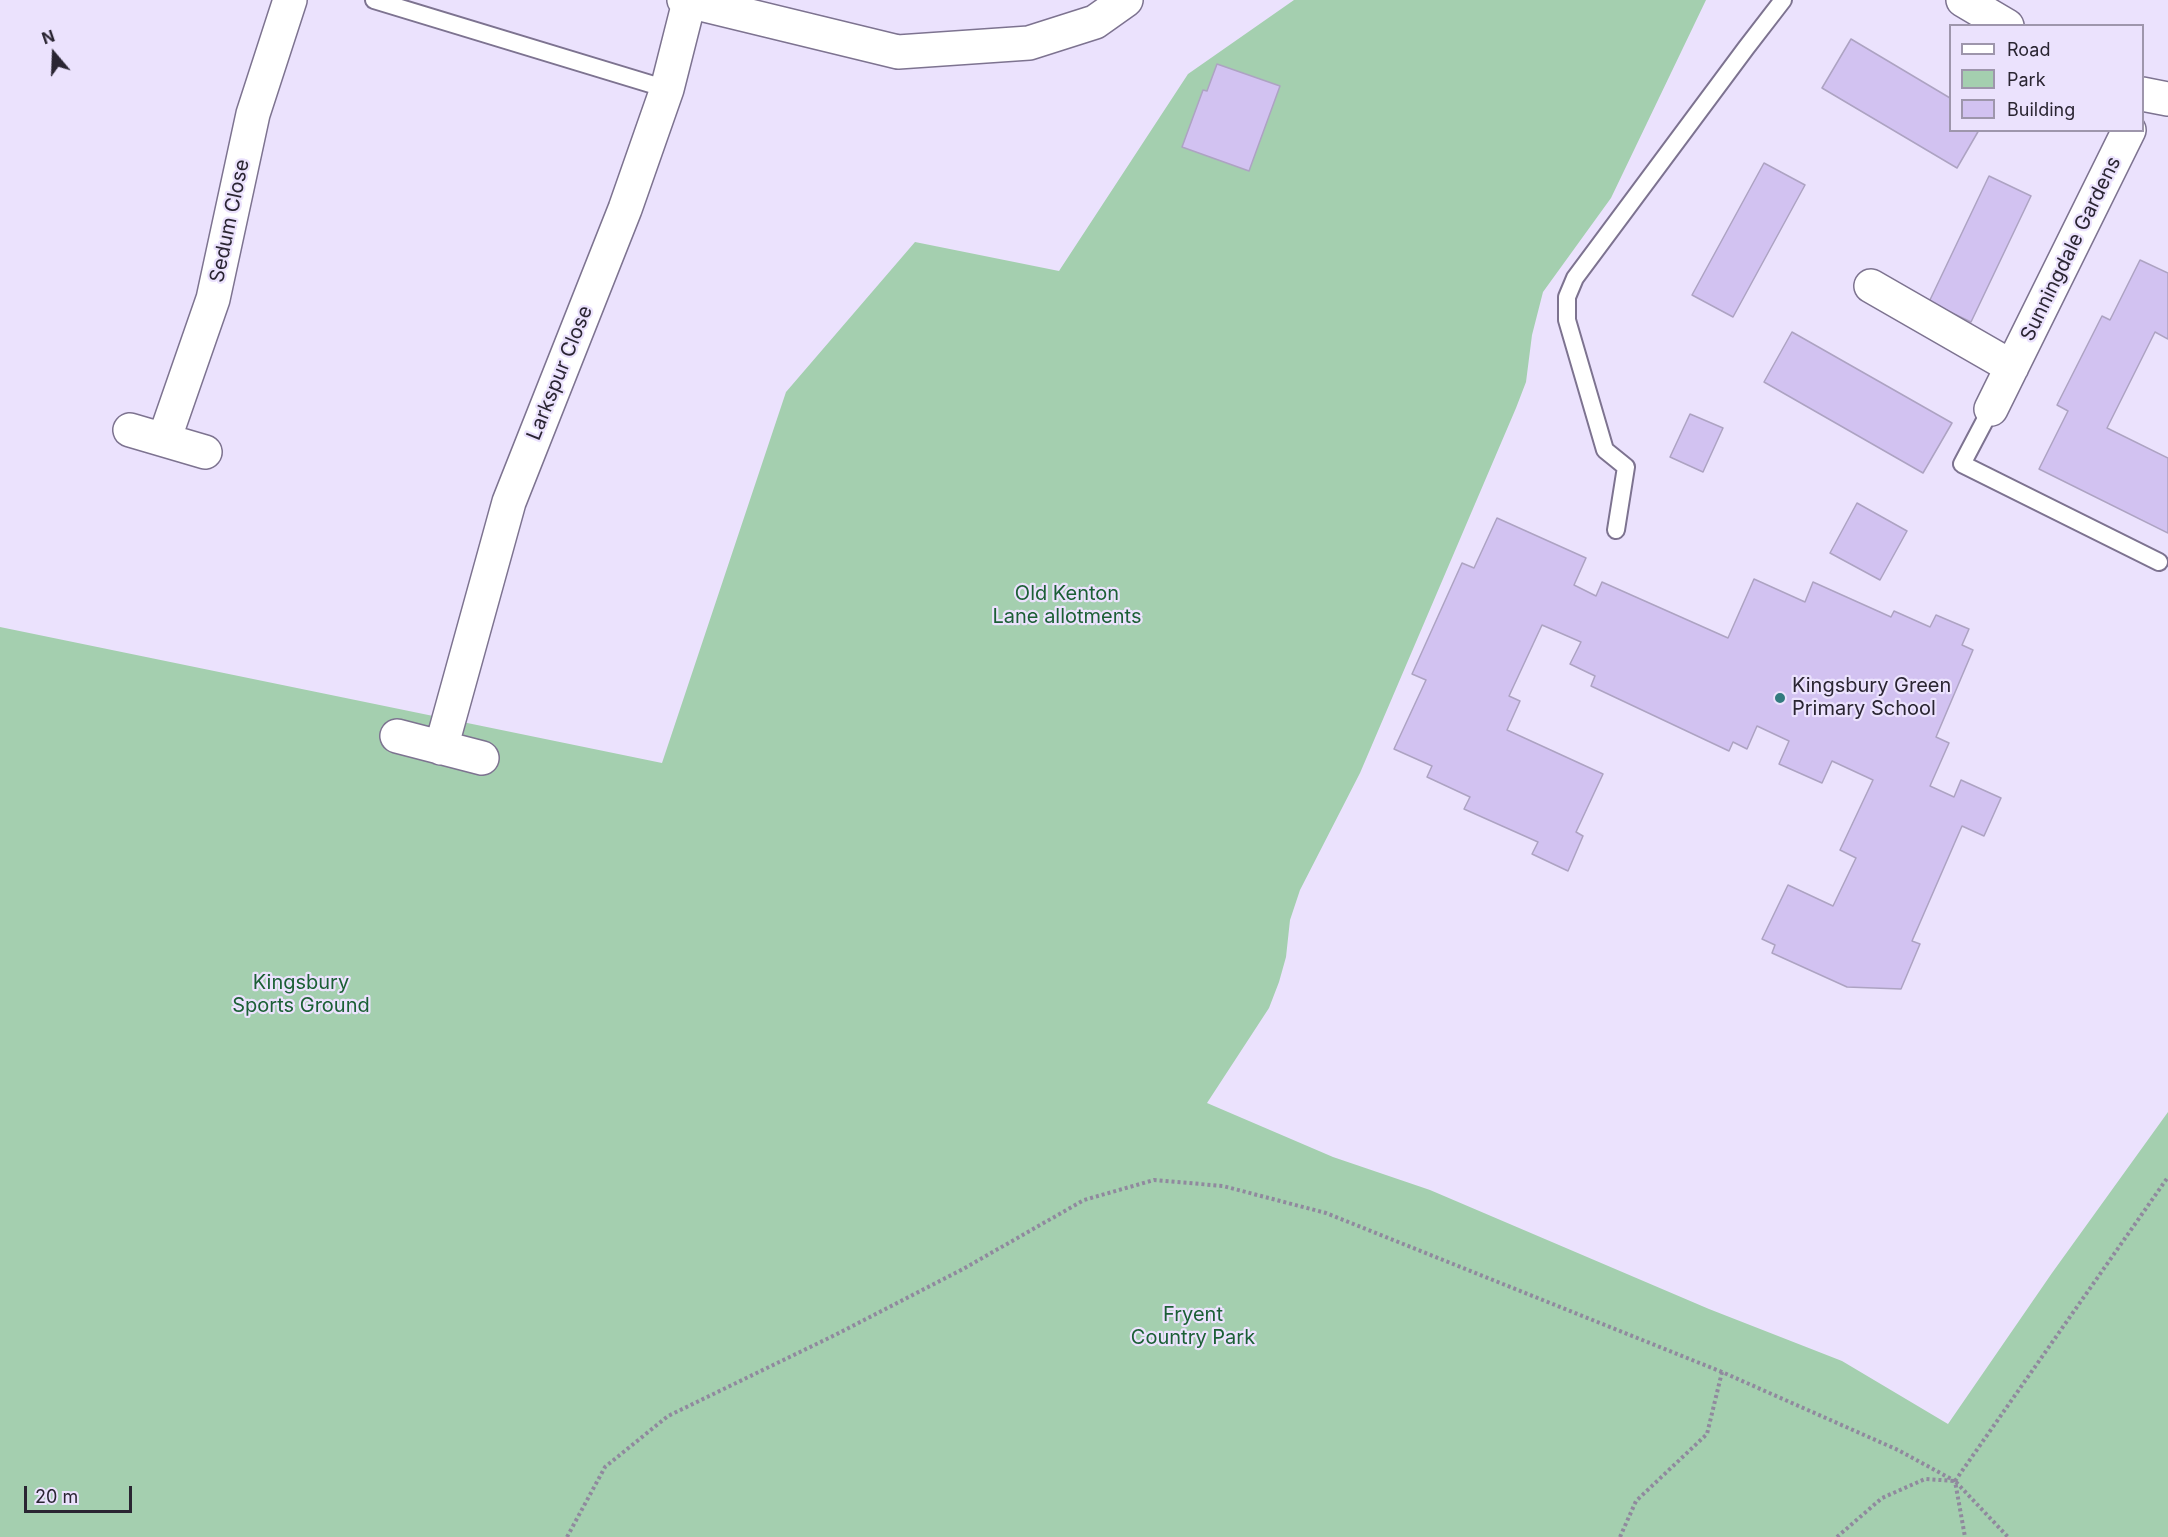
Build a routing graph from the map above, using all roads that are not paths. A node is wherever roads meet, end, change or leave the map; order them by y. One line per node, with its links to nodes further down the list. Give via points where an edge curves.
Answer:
1 (290, 0): 14 (street, Sedum Close, via 253,114 213,299)
2 (374, 0): 8 (lane)
3 (1126, 0): 6 (street, via 1095,22 1029,44 898,52)
4 (1783, 0): 16 (lane, via 1575,278 1567,297 1567,320 1605,450 1626,467)
5 (1963, 0): 7 (street)
6 (687, 1): 8 (street, Larkspur Close)
7 (2004, 24)
8 (667, 88): 19 (street, Larkspur Close, via 625,209 509,502)
9 (2128, 132): 11 (street, Sunningdale Gardens)
10 (1871, 286): 11 (street)
11 (2012, 367): 12 (street, Sunningdale Gardens)
12 (1991, 409): 17 (lane, via 1962,464)
13 (130, 430): 14 (street)
14 (164, 440): 15 (street)
15 (205, 452)
16 (1616, 530)
17 (2158, 562)
18 (397, 736): 19 (street)
19 (441, 748): 20 (street)
20 (482, 758)

